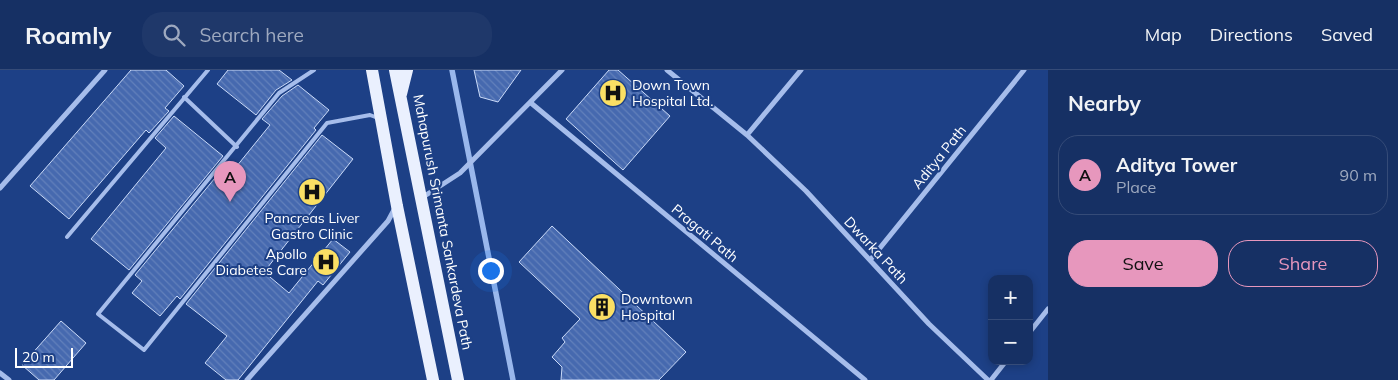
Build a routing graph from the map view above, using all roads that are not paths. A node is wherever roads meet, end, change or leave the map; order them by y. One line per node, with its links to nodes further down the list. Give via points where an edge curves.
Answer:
1 (105, 70): 17 (street)
2 (208, 70): 11 (lane)
3 (314, 70): 16 (lane, via 280,93)
4 (372, 70): 14 (main road)
5 (407, 70): 12 (main road, Mahapurush Srimanta Sankardeva Path)
6 (562, 70): 13 (street)
7 (667, 70): 15 (street, Dwarka Path)
8 (801, 70): 15 (street)
9 (1024, 70): 21 (street, Aditya Path)
10 (396, 74): 12 (main road)
11 (184, 97): 16 (lane); 20 (lane)
12 (400, 98): 18 (main road, Mahapurush Srimanta Sankardeva Path)
13 (531, 102): 18 (street, via 460,174); 30 (street, Pragati Path)
14 (380, 118): 16 (lane, via 370,115 327,123 144,350 98,314); 19 (main road)
15 (747, 135): 21 (street, Dwarka Path)
16 (237, 147)
17 (0, 188)
18 (420, 198): 29 (main road, Mahapurush Srimanta Sankardeva Path)
19 (397, 206): 27 (street, via 388,221); 28 (main road)
20 (67, 237)
21 (871, 259): 31 (street, Dwarka Path, via 929,324)
22 (1048, 310): 23 (street)
23 (1033, 328)
24 (1003, 365): 31 (street)
25 (0, 373): 26 (street)
26 (9, 380)
27 (247, 380)
28 (433, 380)
29 (458, 380)
30 (865, 380)
31 (990, 380)

